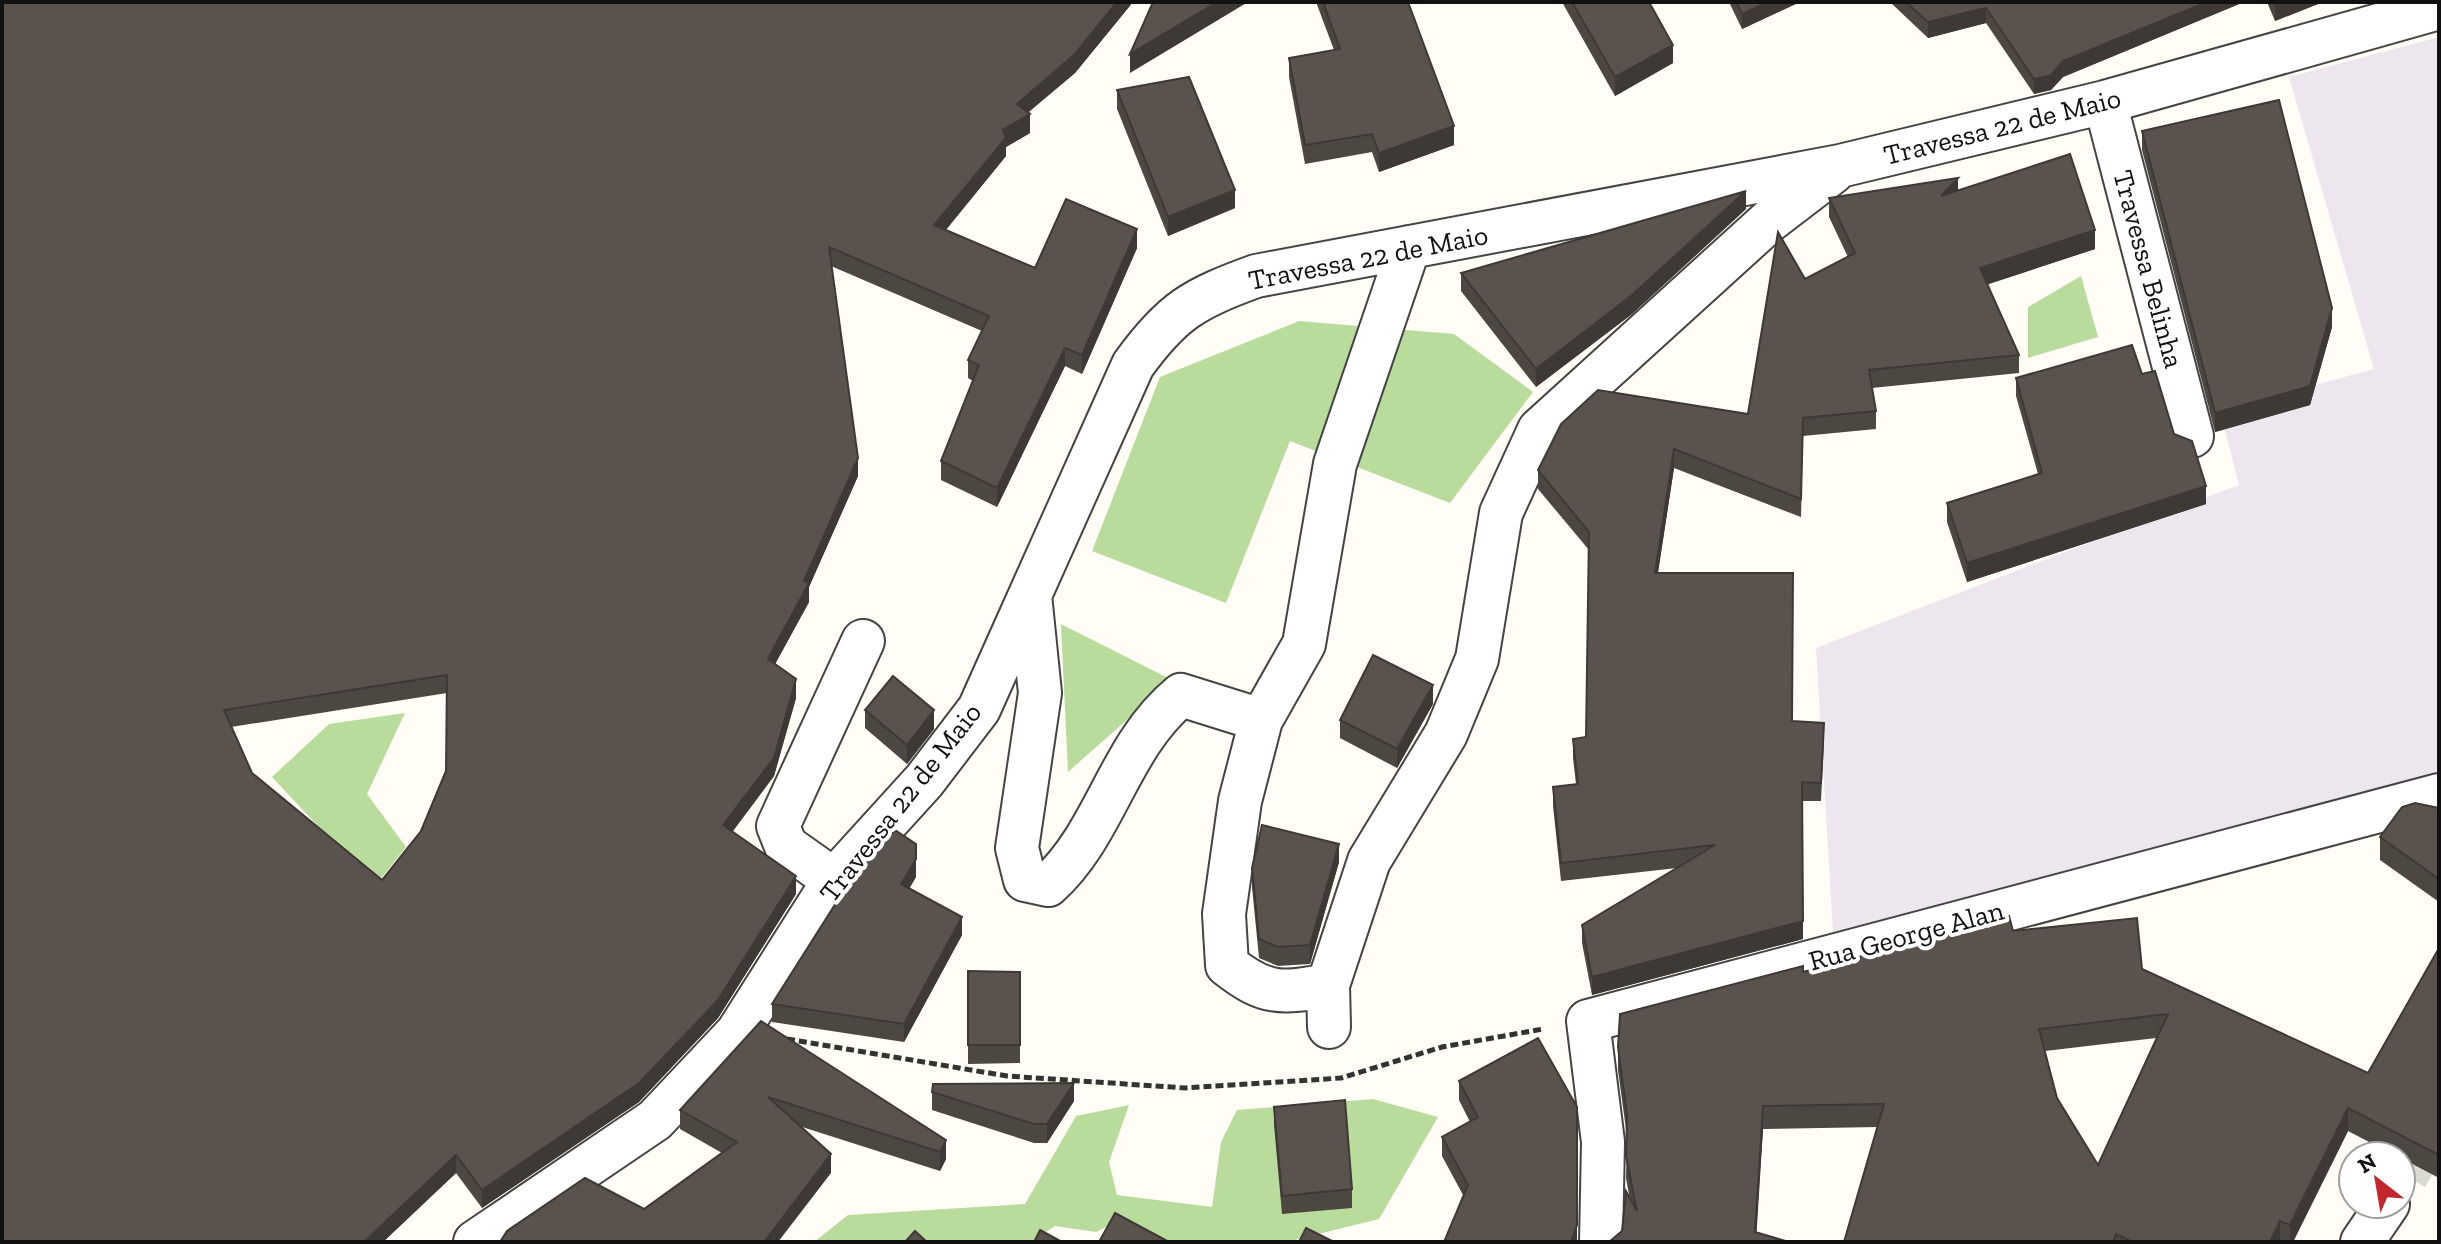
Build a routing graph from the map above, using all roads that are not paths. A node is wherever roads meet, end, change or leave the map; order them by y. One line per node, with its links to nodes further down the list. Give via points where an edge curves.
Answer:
1 (2439, 8): 2 (street, Travessa 22 de Maio)
2 (2105, 102): 3 (street, Travessa 22 de Maio); 5 (street, Travessa Belinha)
3 (1840, 166): 4 (street, Travessa 22 de Maio); 11 (street, via 1769,221 1539,430 1501,513 1477,659 1446,734 1369,861)
4 (1409, 247): 6 (street, Travessa 22 de Maio, via 1256,276 1208,293 1162,325 1133,365); 8 (street, via 1335,464 1304,644)
5 (2192, 436)
6 (1030, 594): 8 (street, via 1040,693 1017,848 1025,880 1048,885 1070,865 1134,748 1155,716 1181,695); 10 (street, Travessa 22 de Maio, via 979,709 924,781)
7 (863, 641): 10 (street, via 778,826 786,846)
8 (1261, 720): 11 (street, via 1240,801 1224,914 1227,965 1255,987 1295,991)
9 (2439, 795): 15 (street, Rua George Alan, via 1588,1021 1603,1142)
10 (834, 880): 14 (street, Travessa 22 de Maio, via 737,1033 655,1120)
11 (1328, 985): 12 (street)
12 (1329, 1027)
13 (2377, 1220): 16 (street)
14 (475, 1242)
15 (1601, 1242)
16 (2362, 1242)

